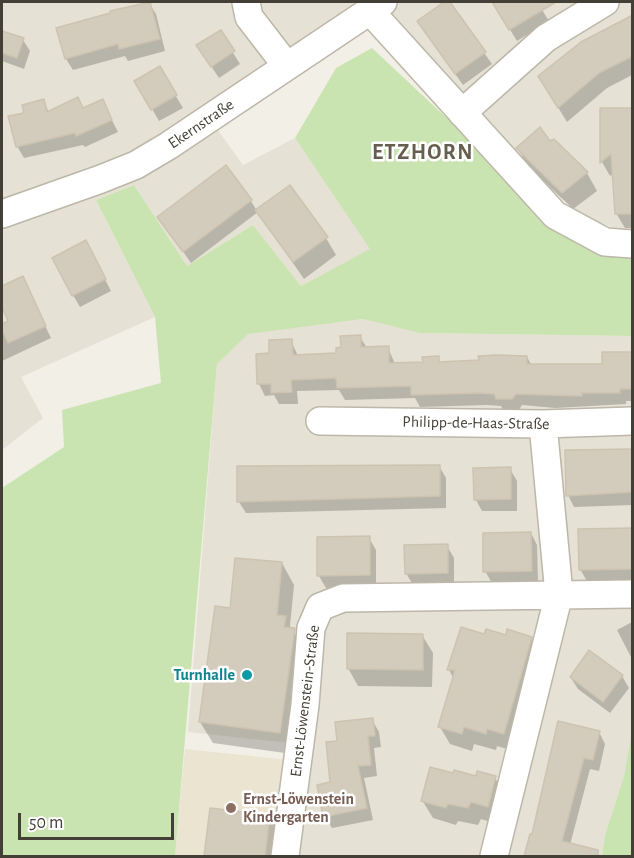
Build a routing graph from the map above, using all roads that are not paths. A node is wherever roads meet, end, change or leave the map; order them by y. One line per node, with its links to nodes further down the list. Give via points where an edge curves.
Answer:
1 (246, 2): 4 (street, via 249,17)
2 (605, 2): 5 (street, via 546,38)
3 (376, 6): 4 (street, Ekernstraße); 5 (street)
4 (286, 65): 6 (street, Ekernstraße, via 136,165)
5 (462, 112): 7 (street, via 555,214 605,242)
6 (2, 214)
7 (633, 244)
8 (320, 421): 10 (street, Philipp-de-Haas-Straße)
9 (633, 422): 10 (street, Philipp-de-Haas-Straße)
10 (543, 424): 11 (street)
11 (559, 594): 12 (street); 13 (street, Ernst-Löwenstein-Straße, via 343,598 320,607 311,628); 14 (street)
12 (633, 594)
13 (285, 856)
14 (494, 856)

